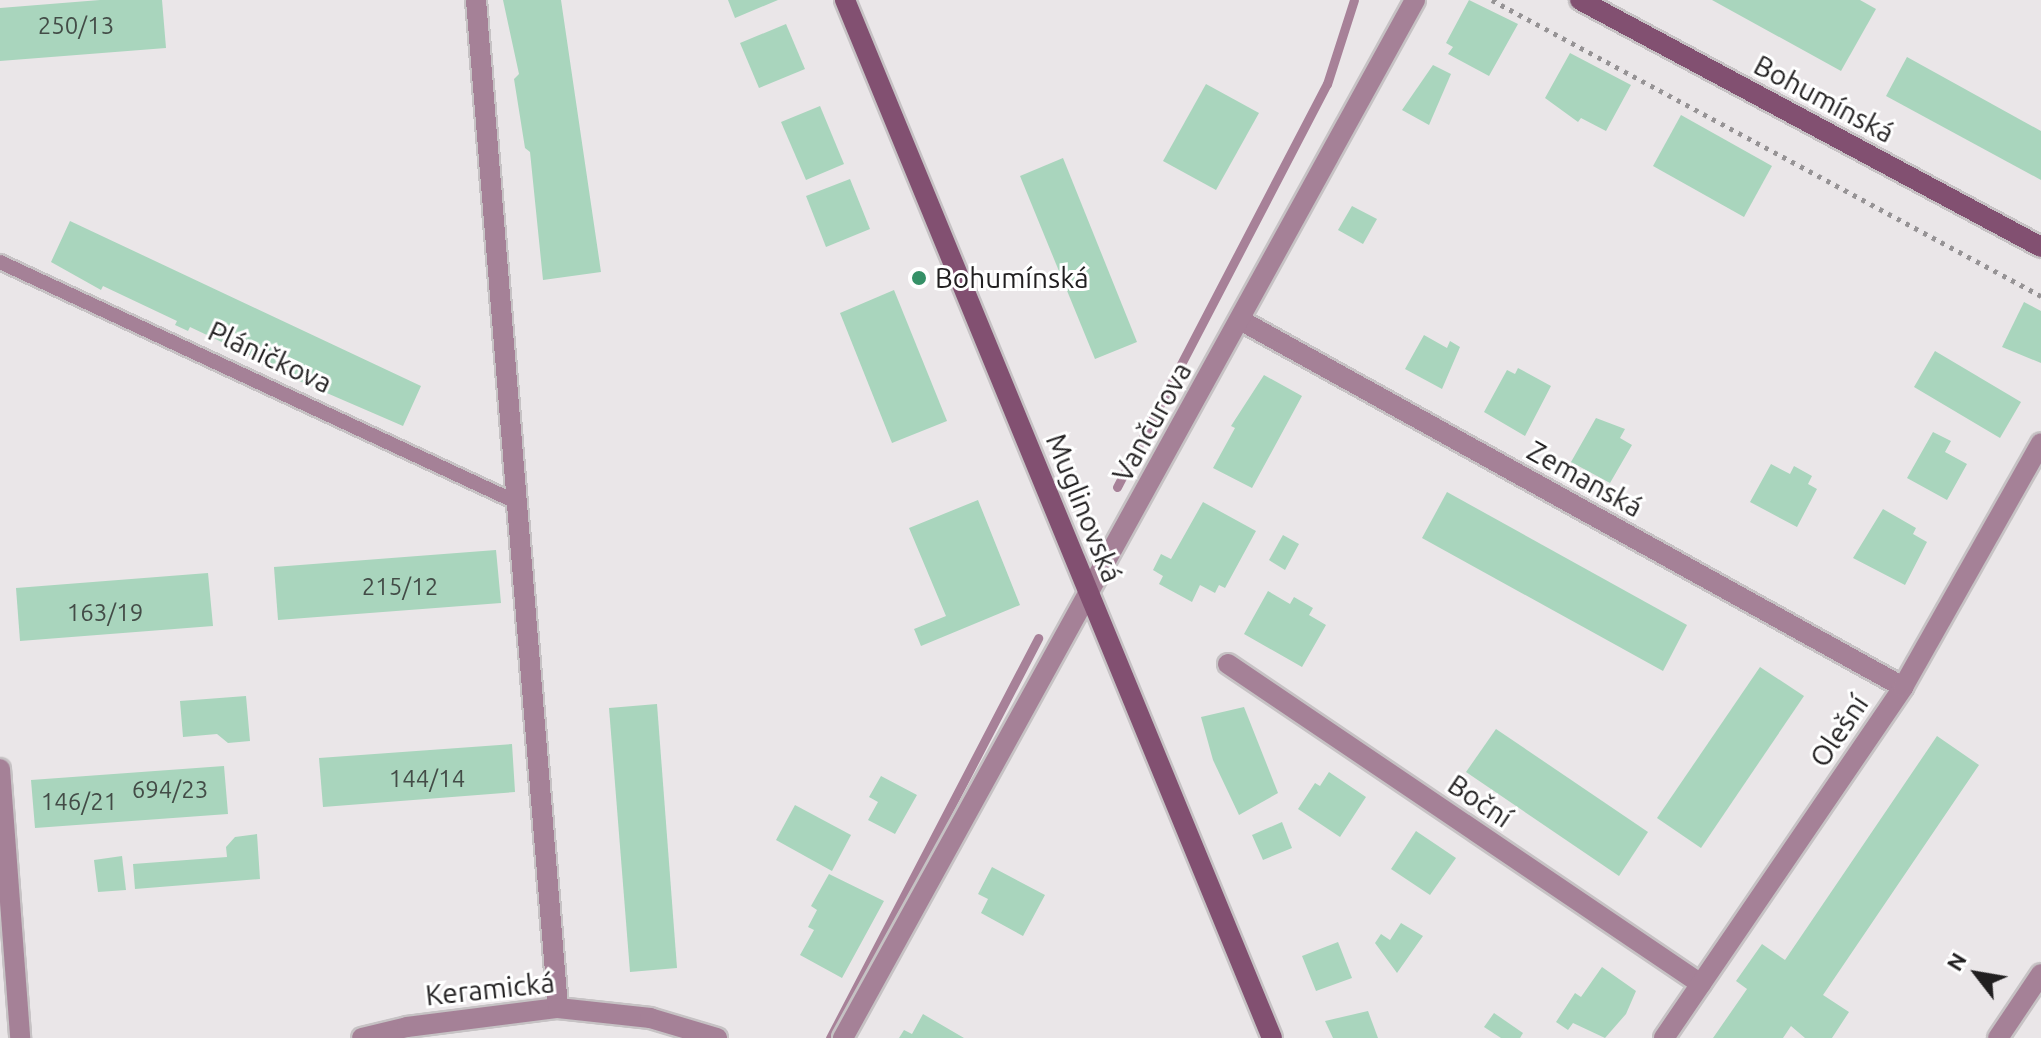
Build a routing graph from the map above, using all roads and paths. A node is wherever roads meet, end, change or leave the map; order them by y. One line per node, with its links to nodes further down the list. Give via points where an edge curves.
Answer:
1 (476, 0): 11 (street)
2 (845, 0): 12 (main road, Muglinovská)
3 (1415, 0): 9 (street, Vančurova)
4 (1492, 0): 8 (path)
5 (1580, 0): 6 (main road, Bohumínská)
6 (2041, 247)
7 (0, 262): 11 (lane, Pláničkova)
8 (2041, 296)
9 (1240, 320): 12 (street, Vančurova); 14 (street, Zemanská)
10 (2041, 443): 14 (street, Olešní)
11 (516, 502): 18 (street)
12 (1089, 594): 22 (street, Vančurova); 23 (main road, Muglinovská)
13 (1228, 664): 17 (street, Boční)
14 (1903, 687): 17 (street, Olešní)
15 (0, 769): 19 (street)
16 (2041, 974): 25 (street)
17 (1701, 984): 24 (street, Olešní)
18 (558, 1008): 20 (street, Keramická, via 407,1027); 21 (street, Keramická, via 650,1018)
19 (20, 1038)
20 (362, 1038)
21 (717, 1038)
22 (843, 1038)
23 (1272, 1038)
24 (1664, 1038)
25 (1998, 1038)

